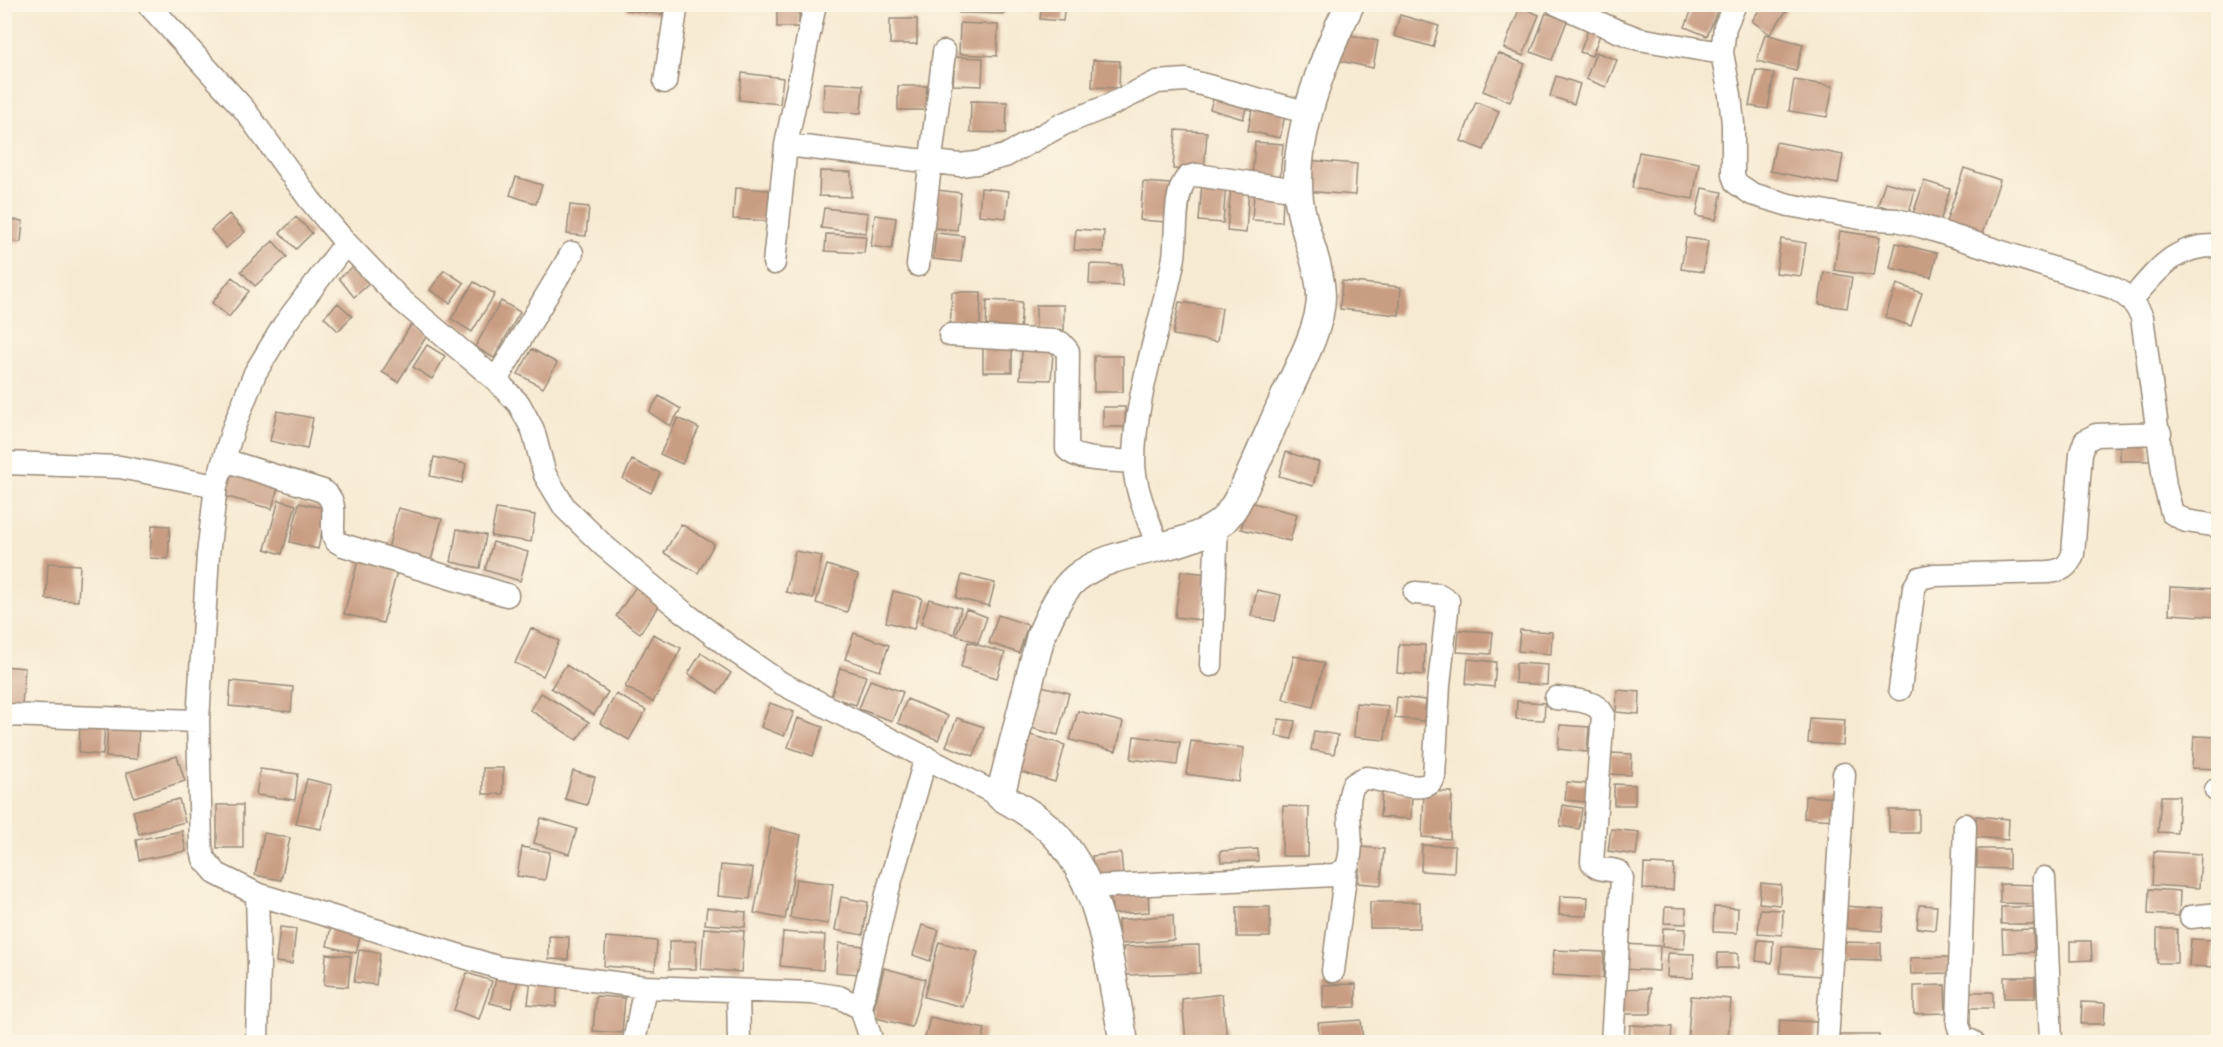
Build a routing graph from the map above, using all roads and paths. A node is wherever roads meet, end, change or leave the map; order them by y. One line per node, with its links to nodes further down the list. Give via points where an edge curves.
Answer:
1 (148, 4): 14 (street, via 244,109)
2 (677, 4): 9 (street)
3 (815, 4): 11 (street)
4 (1350, 4): 10 (street, via 1323,63)
5 (1557, 4): 8 (street, via 1639,39)
6 (1735, 4): 8 (street, via 1725,27)
7 (944, 52): 12 (street)
8 (1722, 53): 19 (street, via 1733,123 1733,175 1743,189 1789,205 1860,218 1897,220 1939,231 2111,287)
9 (665, 82)
10 (1309, 113): 12 (street, via 1186,80 1167,80 1063,124 1005,156 960,165); 13 (street)
11 (786, 146): 12 (street); 17 (street)
12 (931, 161): 18 (street)
13 (1298, 190): 24 (street, via 1197,175 1184,180 1179,193 1170,281 1143,393); 27 (street, via 1321,296 1318,314 1298,369 1245,486)
14 (346, 243): 21 (street, via 400,299); 23 (street, via 284,325 255,373)
15 (2218, 246): 19 (street, via 2187,249 2174,256)
16 (572, 253): 21 (street)
17 (774, 263)
18 (918, 265)
19 (2132, 299): 22 (street, via 2142,317)
20 (950, 335): 24 (street, via 1061,343 1068,351 1067,449 1082,457)
21 (496, 380): 37 (street, via 519,404 533,430 545,475 565,508 604,546 682,611 781,683)
22 (2160, 433): 28 (street, via 2172,513 2186,521); 33 (street, via 2096,435 2085,441 2080,453 2073,554 2064,568 1920,578 1914,588)
23 (224, 460): 26 (street); 31 (street, via 330,495 334,505 334,537 343,545)
24 (1134, 462): 29 (street, via 1138,488)
25 (4, 463): 26 (street, via 120,467)
26 (216, 486): 36 (street)
27 (1217, 525): 29 (street); 32 (street)
28 (2218, 526)
29 (1158, 547): 39 (street, via 1106,562 1076,578 1052,611 1041,636)
30 (1415, 593): 41 (street, via 1439,595 1448,601 1434,777 1426,786 1366,778 1353,785)
31 (507, 596)
32 (1211, 664)
33 (1900, 689)
34 (1556, 698): 56 (street, via 1597,706 1603,714 1592,862 1601,869 1619,872 1622,878)
35 (4, 715): 36 (street)
36 (198, 721): 44 (street, via 204,859 217,874)
37 (926, 757): 39 (street); 50 (street, via 888,890)
38 (1844, 774): 57 (street)
39 (1000, 796): 43 (street, via 1035,817 1058,837 1075,859)
40 (1965, 825): 58 (street, via 1958,1024 1962,1037)
41 (1346, 870): 43 (street, via 1335,875); 47 (street)
42 (2044, 878): 59 (street)
43 (1088, 887): 55 (street, via 1102,932)
44 (257, 894): 48 (street, via 500,968); 51 (street)
45 (2218, 914): 46 (street)
46 (2191, 917)
47 (1333, 971)
48 (645, 987): 49 (street); 52 (street)
49 (738, 991): 50 (street, via 812,993 839,998); 53 (street)
50 (861, 1008): 54 (street)
51 (257, 1042)
52 (634, 1042)
53 (739, 1042)
54 (872, 1042)
55 (1124, 1042)
56 (1612, 1042)
57 (1827, 1042)
58 (1973, 1042)
59 (2051, 1042)

